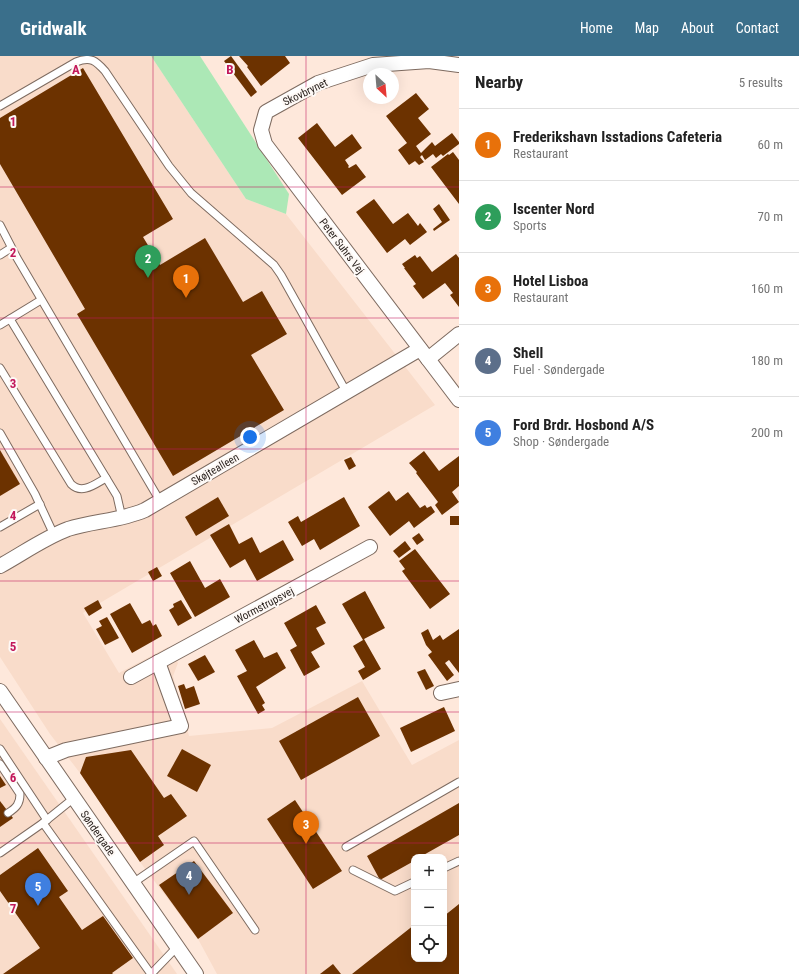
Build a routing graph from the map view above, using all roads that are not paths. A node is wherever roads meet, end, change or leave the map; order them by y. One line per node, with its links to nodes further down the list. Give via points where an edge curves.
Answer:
1 (459, 65): 3 (street, Skovbrynet, via 429,61 373,65 318,83 266,112)
2 (0, 106): 13 (lane, via 81,60 92,60 99,64 168,166 191,193 274,265 281,274)
3 (261, 130): 11 (street, Peter Suhrs Vej, via 265,144)
4 (0, 226): 5 (lane)
5 (11, 248): 6 (lane); 7 (lane)
6 (0, 255)
7 (41, 300): 8 (lane); 17 (lane)
8 (10, 319): 9 (lane); 16 (lane)
9 (0, 325)
10 (459, 334): 11 (street)
11 (424, 354): 13 (street, Skøjtealleen); 14 (street, Peter Suhrs Vej)
12 (0, 368): 16 (lane, via 71,484 75,488 83,489)
13 (347, 393): 17 (street, Skøjtealleen)
14 (459, 400)
15 (0, 433): 18 (lane)
16 (106, 478): 19 (lane, via 119,501)
17 (160, 501): 19 (street, Skøjtealleen, via 145,510)
18 (40, 504): 20 (lane); 21 (lane)
19 (122, 518): 21 (street, Skøjtealleen, via 80,526)
20 (0, 527)
21 (54, 535): 23 (street, Skøjtealleen)
22 (370, 548): 24 (street, Wormstrupsvej)
23 (0, 566)
24 (158, 662): 25 (street, Wormstrupsvej); 30 (street, via 181,726 66,750)
25 (131, 677)
26 (459, 689): 28 (street)
27 (0, 691): 30 (street, Søndergade)
28 (441, 693)
29 (0, 749): 35 (lane)
30 (46, 758): 33 (street, Søndergade)
31 (0, 764): 34 (lane, via 20,794 17,806)
32 (459, 782): 36 (lane)
33 (74, 798): 35 (lane); 41 (street, Søndergade)
34 (8, 813)
35 (45, 821): 37 (lane); 45 (lane)
36 (346, 847)
37 (0, 853)
38 (459, 861): 39 (lane)
39 (447, 867)
40 (353, 870): 42 (lane, via 395,891)
41 (133, 883): 43 (lane, via 194,841); 44 (street, Søndergade)
42 (411, 883)
43 (255, 930)
44 (177, 947): 45 (lane); 46 (street, Søndergade)
45 (151, 974)
46 (196, 974)

